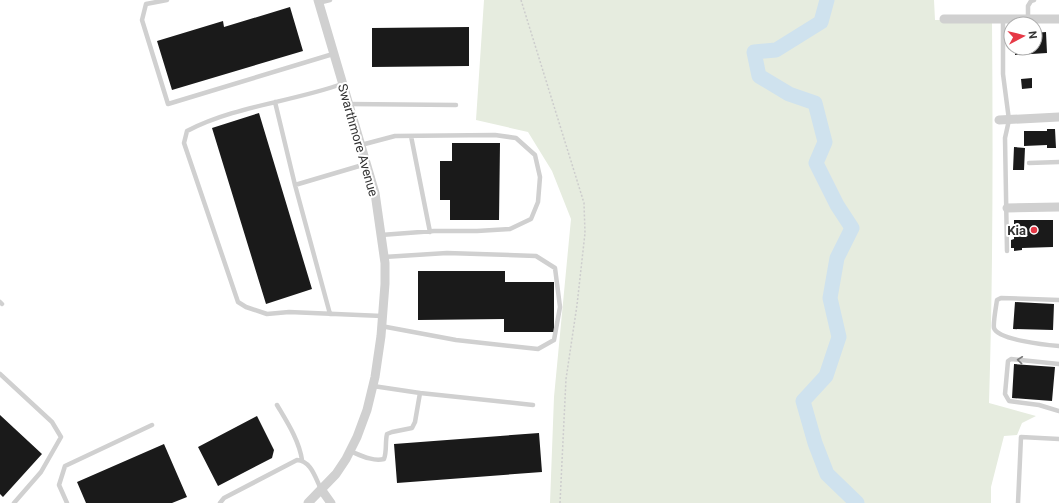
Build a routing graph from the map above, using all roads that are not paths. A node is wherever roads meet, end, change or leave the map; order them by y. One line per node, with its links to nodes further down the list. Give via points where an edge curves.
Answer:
1 (167, 0): 10 (lane, via 146,4 142,20 168,104)
2 (330, 0): 4 (lane)
3 (1034, 0): 5 (lane, via 1028,6)
4 (318, 1): 10 (street, Swarthmore Avenue)
5 (1028, 16)
6 (944, 19): 7 (street)
7 (1002, 19): 16 (lane)
8 (1043, 19): 9 (street)
9 (1059, 19)
10 (333, 54): 11 (street, Swarthmore Avenue)
11 (342, 84): 12 (lane); 13 (street, Swarthmore Avenue)
12 (275, 102): 22 (lane); 30 (lane, via 195,126 187,131 184,143 238,302 266,314)
13 (348, 104): 14 (lane); 18 (street, Swarthmore Avenue)
14 (456, 105)
15 (1059, 117): 16 (street)
16 (1004, 120): 24 (lane)
17 (411, 136): 18 (lane, via 395,136); 25 (lane); 25 (lane, via 495,135 516,138 535,155 540,177 538,202 531,219 510,230)
18 (360, 144): 21 (street, Swarthmore Avenue)
19 (1059, 162): 20 (lane)
20 (1029, 163)
21 (366, 164): 22 (lane); 26 (street, Swarthmore Avenue, via 375,193)
22 (295, 185): 30 (lane)
23 (1059, 207): 24 (street)
24 (1007, 208): 27 (lane)
25 (430, 232): 26 (lane)
26 (381, 235): 28 (street, Swarthmore Avenue)
27 (1007, 251)
28 (384, 257): 31 (street, Swarthmore Avenue); 31 (lane, via 447,253 536,256 555,268 560,307 554,340 538,349 456,340)
29 (1059, 300): 32 (lane, via 1001,298 997,300 994,328 997,333 1030,343)
30 (330, 314): 31 (lane)
31 (382, 321): 35 (street, Swarthmore Avenue)
32 (1059, 346)
33 (1059, 364): 39 (lane, one-way to 39, via 1011,359 1008,361 1005,394 1009,402 1038,405)
34 (0, 374): 45 (lane, via 52,422 60,437 41,472)
35 (373, 386): 36 (lane); 42 (street, Swarthmore Avenue, via 367,410)
36 (420, 393): 38 (lane); 42 (lane, via 412,428 387,434 384,459 373,460)
37 (277, 405): 43 (lane, via 301,450)
38 (533, 406)
39 (1059, 411)
40 (152, 425): 46 (lane, via 65,466 59,485)
41 (1059, 439): 50 (lane, via 1021,437)
42 (350, 451): 44 (street, Swarthmore Avenue, via 336,474)
43 (302, 460): 44 (lane, via 309,464); 47 (lane, via 290,463 224,498)
44 (321, 489): 48 (street, Swarthmore Avenue); 49 (street)
45 (14, 503)
46 (67, 503)
47 (220, 503)
48 (308, 503)
49 (331, 503)
50 (1018, 503)

